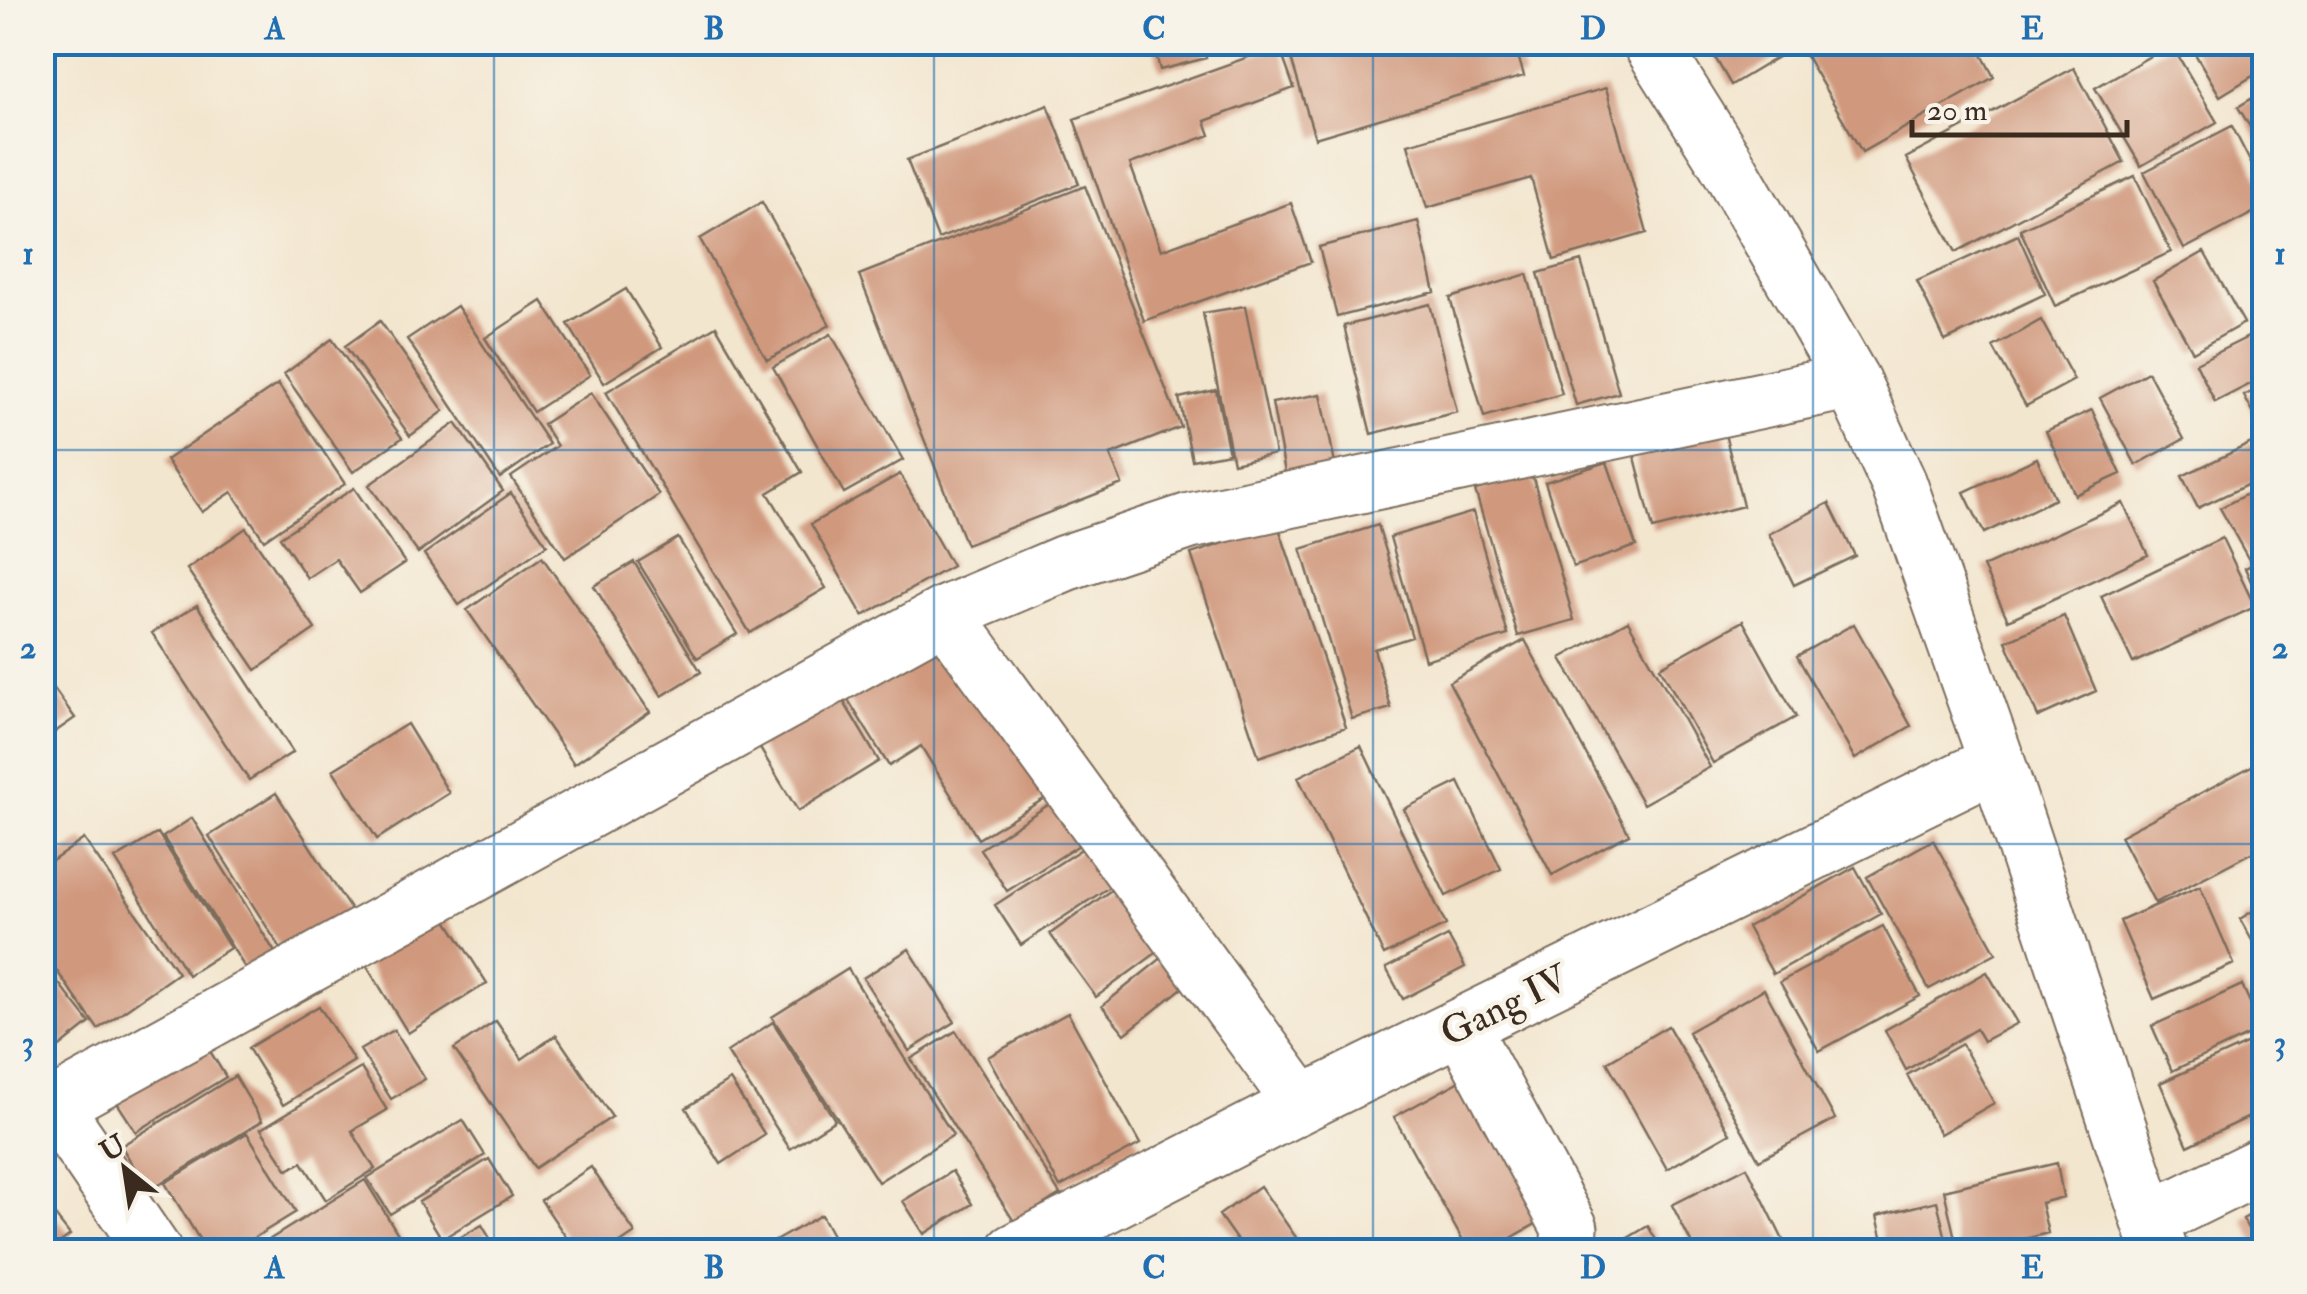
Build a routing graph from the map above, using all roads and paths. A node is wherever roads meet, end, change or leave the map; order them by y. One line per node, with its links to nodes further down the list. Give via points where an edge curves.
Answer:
1 (1650, 42): 2 (street)
2 (1852, 381): 3 (street, via 1190,521 1065,562); 4 (street, via 1899,484)
3 (945, 614): 6 (street); 7 (street)
4 (1997, 762): 5 (street, Gang IV); 9 (street)
5 (1461, 1026): 6 (street, Gang IV); 12 (street, via 1570,1228)
6 (1302, 1104): 11 (street, Gang IV)
7 (48, 1110): 10 (street)
8 (2264, 1164): 9 (street)
9 (2155, 1236)
10 (154, 1252)
11 (1014, 1252)
12 (1568, 1252)

